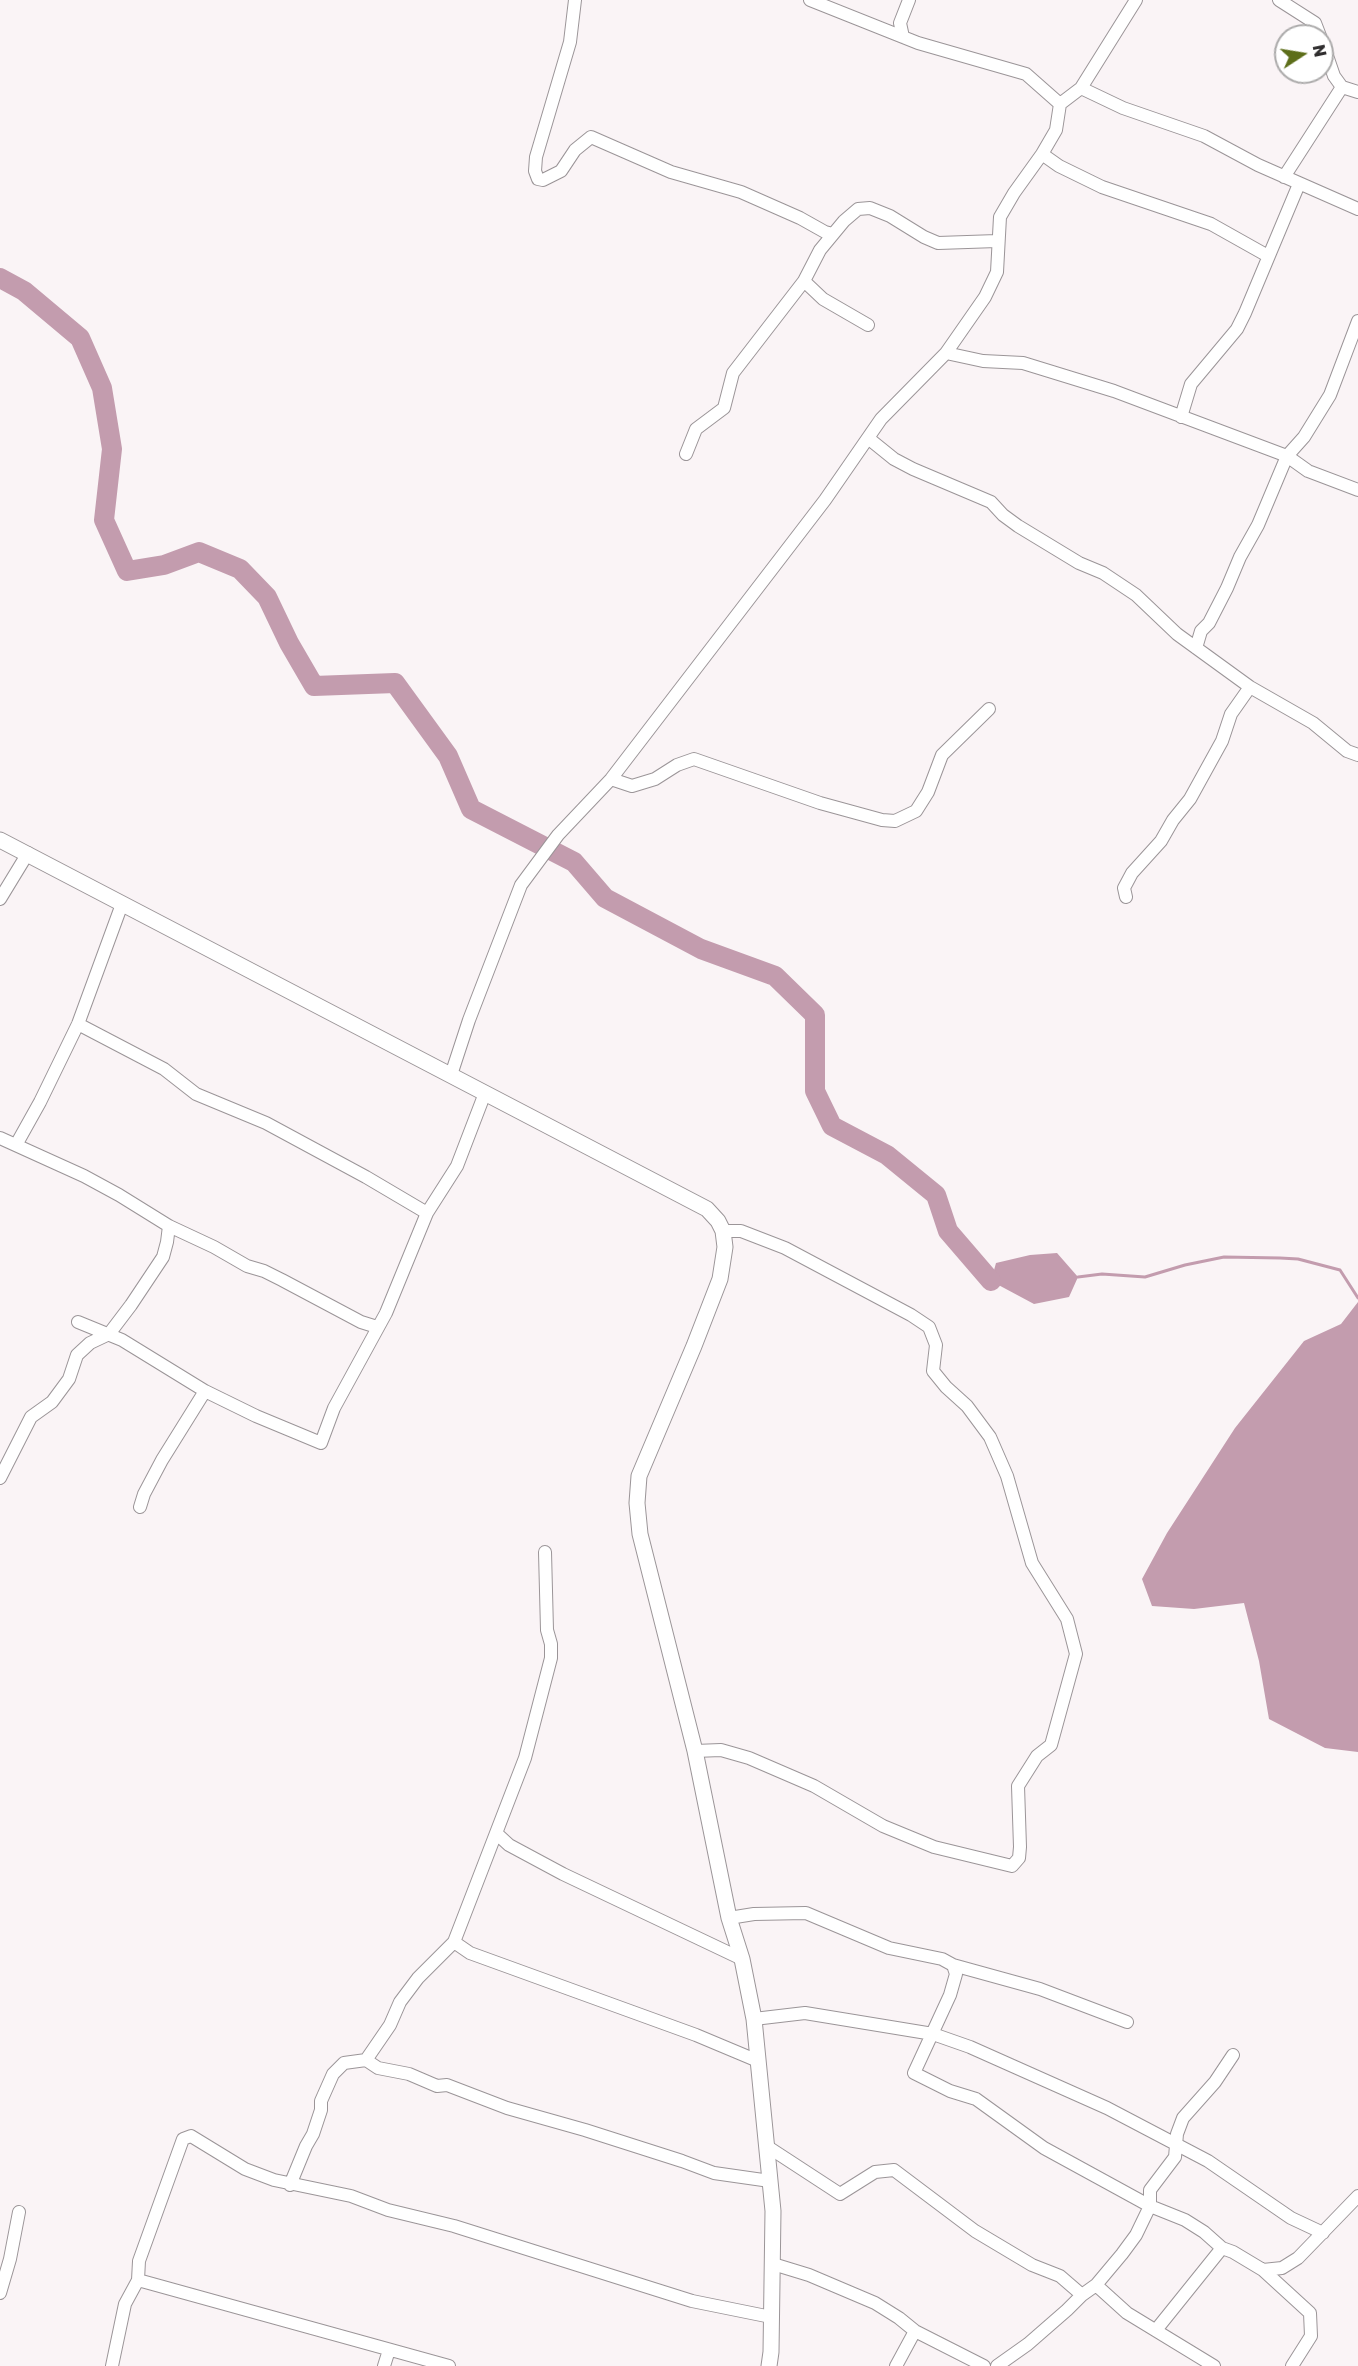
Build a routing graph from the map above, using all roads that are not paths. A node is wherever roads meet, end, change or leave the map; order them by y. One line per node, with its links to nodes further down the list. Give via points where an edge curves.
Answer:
1 (575, 0): 17 (street, via 570,42 536,157 538,179 561,171 575,150 591,137 671,172 741,192)
2 (810, 0): 7 (street)
3 (909, 0): 7 (street, via 900,23)
4 (1136, 0): 10 (street)
5 (1279, 0): 6 (street)
6 (1315, 24)
7 (903, 37): 12 (street, via 1026,74)
8 (1334, 76): 9 (street)
9 (1341, 87): 11 (street); 14 (street)
10 (1081, 88): 12 (street); 14 (street, via 1123,108 1204,136)
11 (1358, 92)
12 (1060, 104): 13 (street, via 1056,130)
13 (1042, 154): 18 (street, via 1000,217); 19 (street, via 1102,187 1211,224)
14 (1284, 177): 15 (street)
15 (1299, 184): 16 (street); 19 (street)
16 (1358, 209)
17 (833, 234): 18 (street, via 858,209 870,208 938,243); 20 (street)
18 (997, 241): 23 (street, via 997,272 985,297)
19 (1268, 256): 24 (street, via 1260,283 1237,329 1191,384)
20 (804, 281): 22 (street, via 823,299); 26 (street, via 733,373 724,408 696,429)
21 (1358, 321): 27 (street, via 1330,395)
22 (868, 325)
23 (946, 353): 24 (street, via 983,361 1023,363); 25 (street, via 881,419)
24 (1181, 417): 27 (street)
25 (868, 438): 29 (street, via 913,469 991,502 1018,526 1103,573 1136,595); 33 (street)
26 (686, 454)
27 (1287, 456): 28 (street, via 1308,471); 29 (street, via 1258,525 1209,623 1201,631)
28 (1358, 490)
29 (1196, 648): 30 (street)
30 (1250, 687): 32 (street, via 1313,723 1347,751); 36 (street, via 1231,714 1222,741 1190,799 1161,841 1132,873 1124,888)
31 (989, 709): 33 (street, via 942,755 916,811 895,821 820,803 694,759 656,779 632,786)
32 (1358, 755)
33 (611, 779): 40 (street, via 558,835 521,885)
34 (0, 840): 35 (street)
35 (28, 853): 37 (street); 38 (street)
36 (1126, 897)
37 (0, 899)
38 (122, 904): 39 (street); 40 (street)
39 (78, 1024): 43 (street); 44 (street, via 164,1069 196,1094 266,1123)
40 (451, 1075): 41 (street)
41 (485, 1093): 44 (street, via 457,1166); 46 (street, via 707,1209)
42 (0, 1138): 43 (street)
43 (16, 1145): 45 (street, via 84,1176)
44 (427, 1213): 48 (street)
45 (169, 1226): 48 (street); 49 (street, via 163,1257)
46 (723, 1231): 54 (street, via 720,1278 639,1476 637,1503 640,1534); 54 (street, via 741,1232 785,1248 929,1327 936,1345 933,1371 990,1437 1007,1476 1032,1563 1067,1619 1076,1654 1051,1745 1037,1756 1018,1786 1020,1847 1019,1858 1012,1866 934,1846 883,1826 814,1786 749,1758 721,1750)
47 (78, 1322): 49 (street)
48 (377, 1327): 50 (street, via 334,1408 321,1443)
49 (109, 1334): 50 (street); 51 (street, via 77,1355 69,1378 52,1402 31,1417)
50 (205, 1391): 52 (street, via 162,1460)
51 (0, 1478)
52 (140, 1507)
53 (545, 1552): 55 (street, via 551,1658 525,1758)
54 (695, 1751): 56 (street)
55 (496, 1833): 57 (street); 58 (street, via 509,1845 563,1874)
56 (729, 1918): 58 (street); 59 (street, via 806,1913 889,1948)
57 (454, 1942): 64 (street, via 400,2002 390,2025); 65 (street, via 470,1953)
58 (742, 1959): 60 (street)
59 (953, 1965): 61 (street, via 1040,1989); 62 (street, via 956,1974 950,1995)
60 (754, 2019): 62 (street, via 805,2013); 65 (street)
61 (1127, 2022)
62 (933, 2034): 67 (street, via 1107,2108); 71 (street, via 914,2073 976,2099 1044,2148)
63 (1233, 2055): 67 (street, via 1183,2118 1176,2134)
64 (366, 2060): 68 (street, via 378,2068 408,2074 437,2086 447,2085 507,2108 714,2173); 69 (street, via 351,2060 333,2074 313,2134)
65 (758, 2061): 66 (street)
66 (768, 2146): 68 (street); 80 (street, via 840,2194 875,2172 894,2170 975,2231 1032,2265 1060,2276)
67 (1178, 2146): 71 (street, via 1175,2157 1149,2190); 73 (street, via 1208,2161 1291,2218)
68 (770, 2181): 75 (street)
69 (290, 2185): 77 (street, via 245,2169 191,2136 183,2139 139,2261); 81 (street, via 351,2196 692,2301)
70 (1358, 2196): 73 (street)
71 (1150, 2206): 74 (street, via 1185,2220); 78 (street, via 1136,2235)
72 (19, 2212): 79 (street)
73 (1323, 2233): 76 (street, via 1282,2268)
74 (1222, 2248): 76 (street); 82 (street)
75 (773, 2264): 81 (street); 83 (street, via 875,2303)
76 (1263, 2270): 93 (street, via 1310,2313 1311,2336)
77 (138, 2280): 84 (street); 85 (street, via 125,2304)
78 (1096, 2285): 80 (street); 82 (street, via 1127,2313)
79 (0, 2293)
80 (1082, 2295): 91 (street)
81 (771, 2317): 88 (street)
82 (1156, 2330): 92 (street)
83 (915, 2331): 89 (street); 90 (street)
84 (389, 2350): 86 (street); 87 (street)
85 (112, 2366)
86 (384, 2366)
87 (449, 2366)
88 (769, 2366)
89 (896, 2366)
90 (984, 2366)
91 (997, 2366)
92 (1214, 2366)
93 (1292, 2366)

